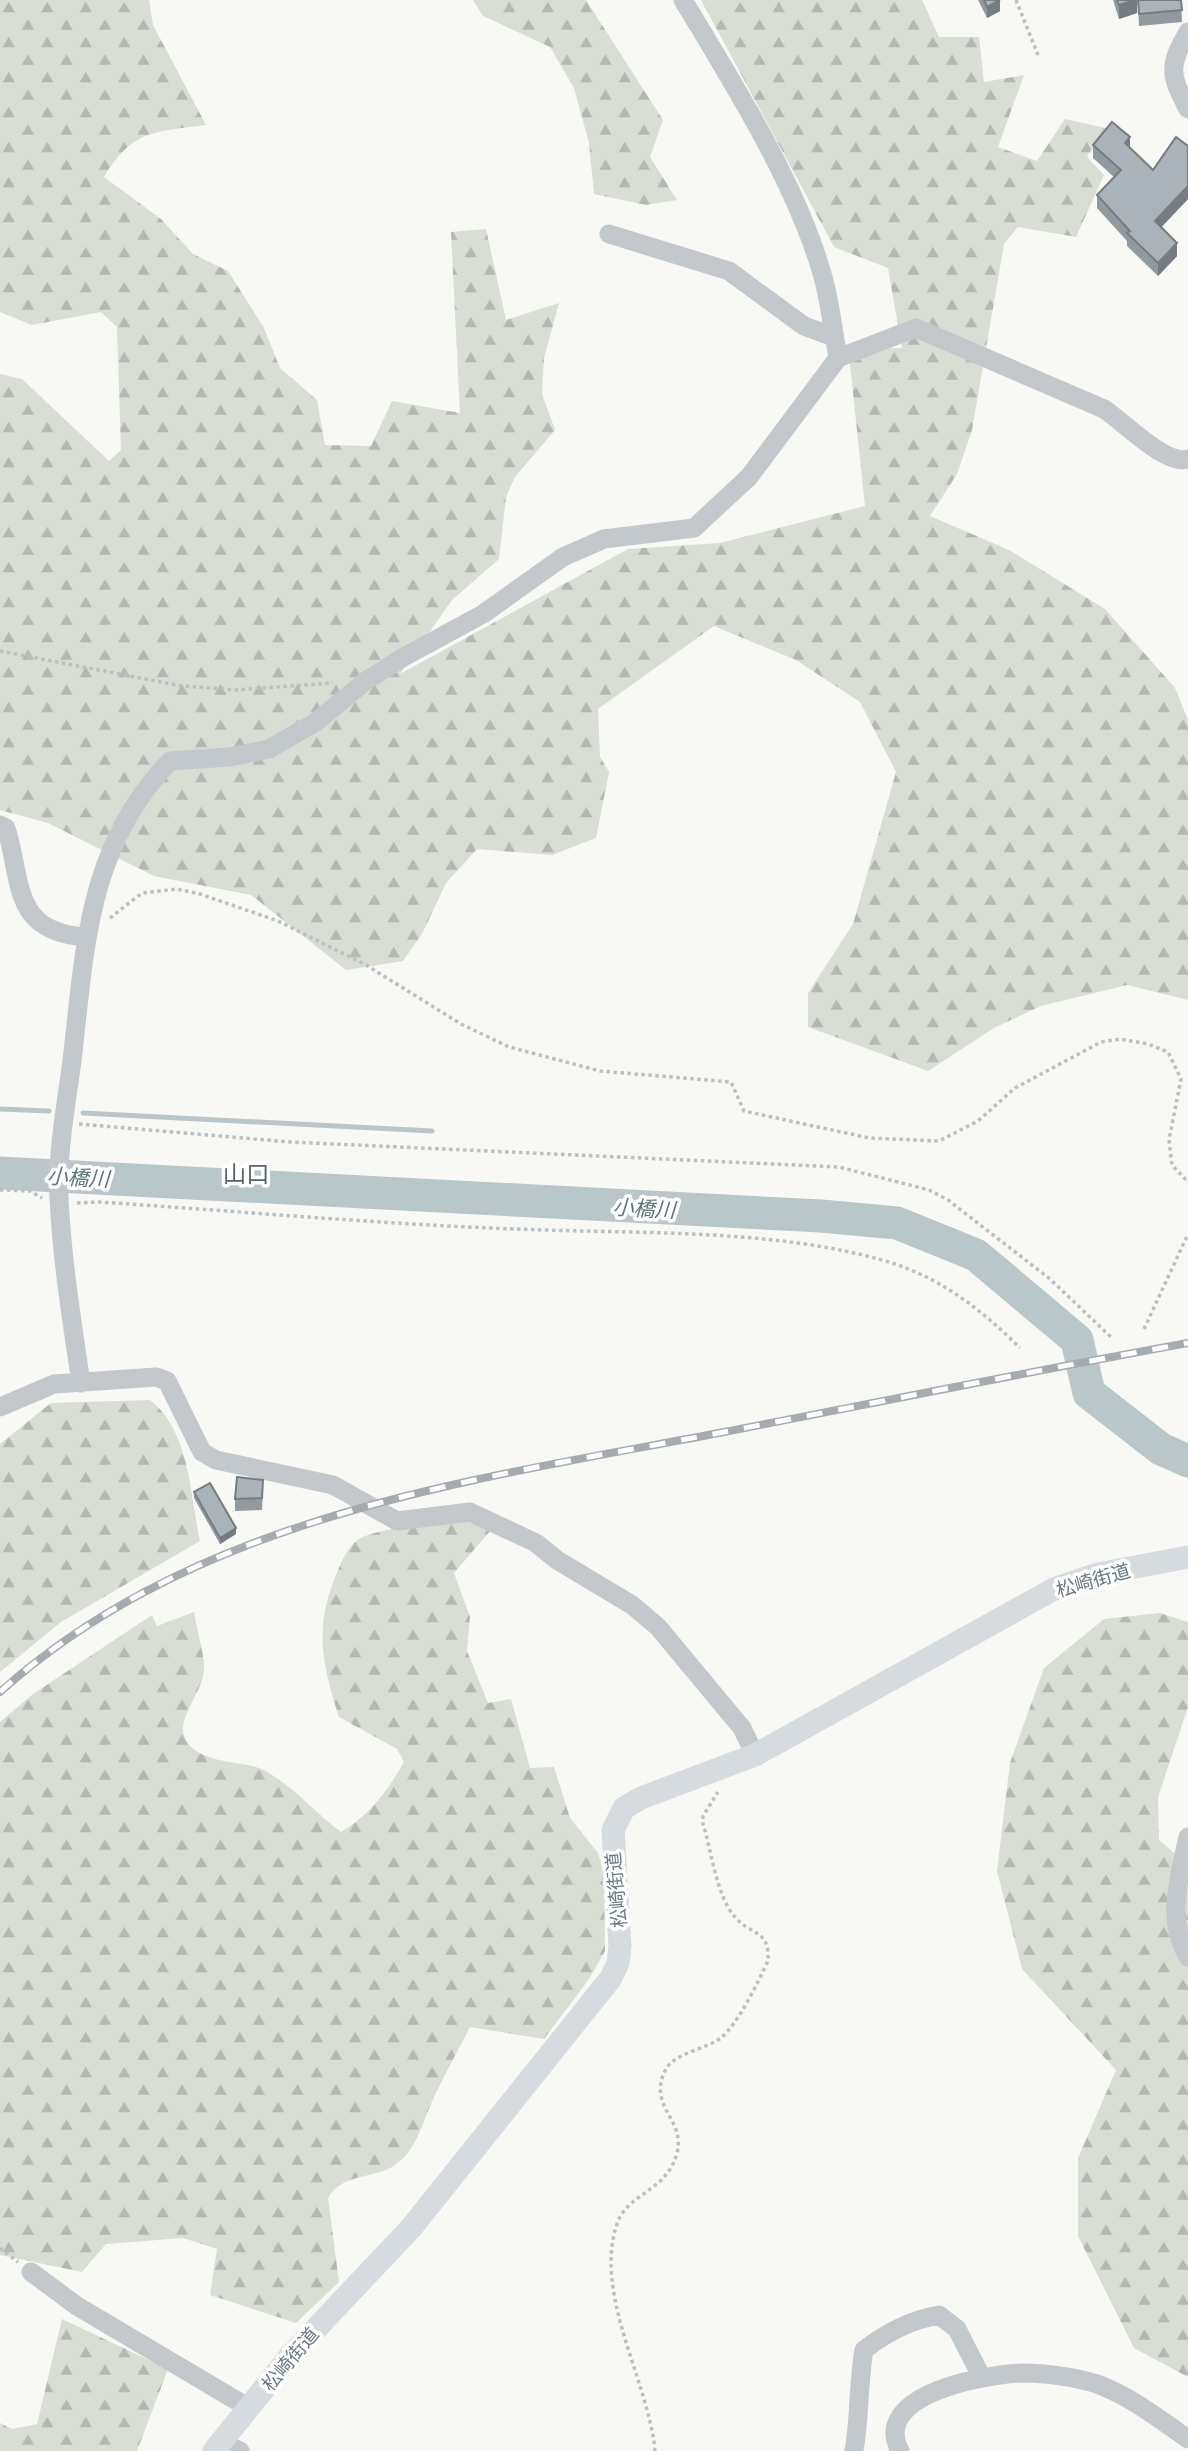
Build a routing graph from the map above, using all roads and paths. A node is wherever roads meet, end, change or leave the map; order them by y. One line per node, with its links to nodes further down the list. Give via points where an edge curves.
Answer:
1 (683, 0): 7 (street, via 780,173 826,288)
2 (1016, 0): 4 (path)
3 (1188, 32): 5 (street, via 1172,72)
4 (1038, 55)
5 (1188, 109)
6 (610, 234): 7 (street, via 729,271 804,326)
7 (834, 337): 8 (street)
8 (838, 358): 9 (street, via 916,328 1104,409 1161,455); 11 (street, via 749,477 694,528 604,539 563,556 483,614)
9 (1188, 459)
10 (0, 652): 11 (path, via 169,684 236,690)
11 (367, 680): 13 (street, via 316,722 269,749 170,761 121,825 108,853)
12 (0, 825): 13 (street, via 6,828 25,906 45,927)
13 (86, 937): 14 (street); 15 (path, via 142,892 177,889 200,894 278,921 366,965 461,1024 509,1047 600,1070 731,1082 744,1111 869,1138 939,1140 978,1121 1015,1088 1101,1042 1120,1039 1149,1044 1168,1052 1181,1079 1169,1140 1172,1166)
14 (64, 1127): 17 (street); 20 (path, via 839,1167 929,1190 948,1200 1049,1279)
15 (1188, 1182)
16 (0, 1190): 17 (path, via 30,1191 49,1204)
17 (60, 1201): 21 (path, via 486,1228 713,1237 845,1251 892,1263 960,1294); 22 (street)
18 (1188, 1234): 19 (path)
19 (1144, 1329)
20 (1112, 1339)
21 (1020, 1348)
22 (81, 1383): 23 (street, via 54,1384); 25 (street, via 156,1377 167,1381 202,1452 216,1460 332,1485 397,1521 470,1512 536,1543 632,1605 657,1627 742,1728)
23 (0, 1407)
24 (1188, 1557): 25 (main road, 松崎街道, via 1098,1574 1054,1590)
25 (755, 1755): 26 (main road, 松崎街道)
26 (730, 1765): 31 (main road, 松崎街道, via 641,1798 616,1818 612,1844 620,1946 611,1978 411,2228 291,2355); 34 (path, via 703,1824 726,1904 735,1918 764,1938 768,1961 724,2035 667,2068 661,2104 677,2126 677,2156 661,2184 631,2204 618,2220 610,2247 628,2356)
27 (1188, 1837): 28 (street, via 1175,1916)
28 (1188, 1957)
29 (31, 2272): 31 (street, via 77,2306)
30 (982, 2378): 32 (street, via 1024,2373 1095,2384 1127,2398); 35 (street, via 957,2329 939,2315 885,2333 864,2350); 36 (street, via 928,2394 905,2408 895,2434)
31 (249, 2408): 33 (main road, 松崎街道)
32 (1188, 2439)
33 (225, 2448)
34 (655, 2451)
35 (854, 2451)
36 (900, 2451)

